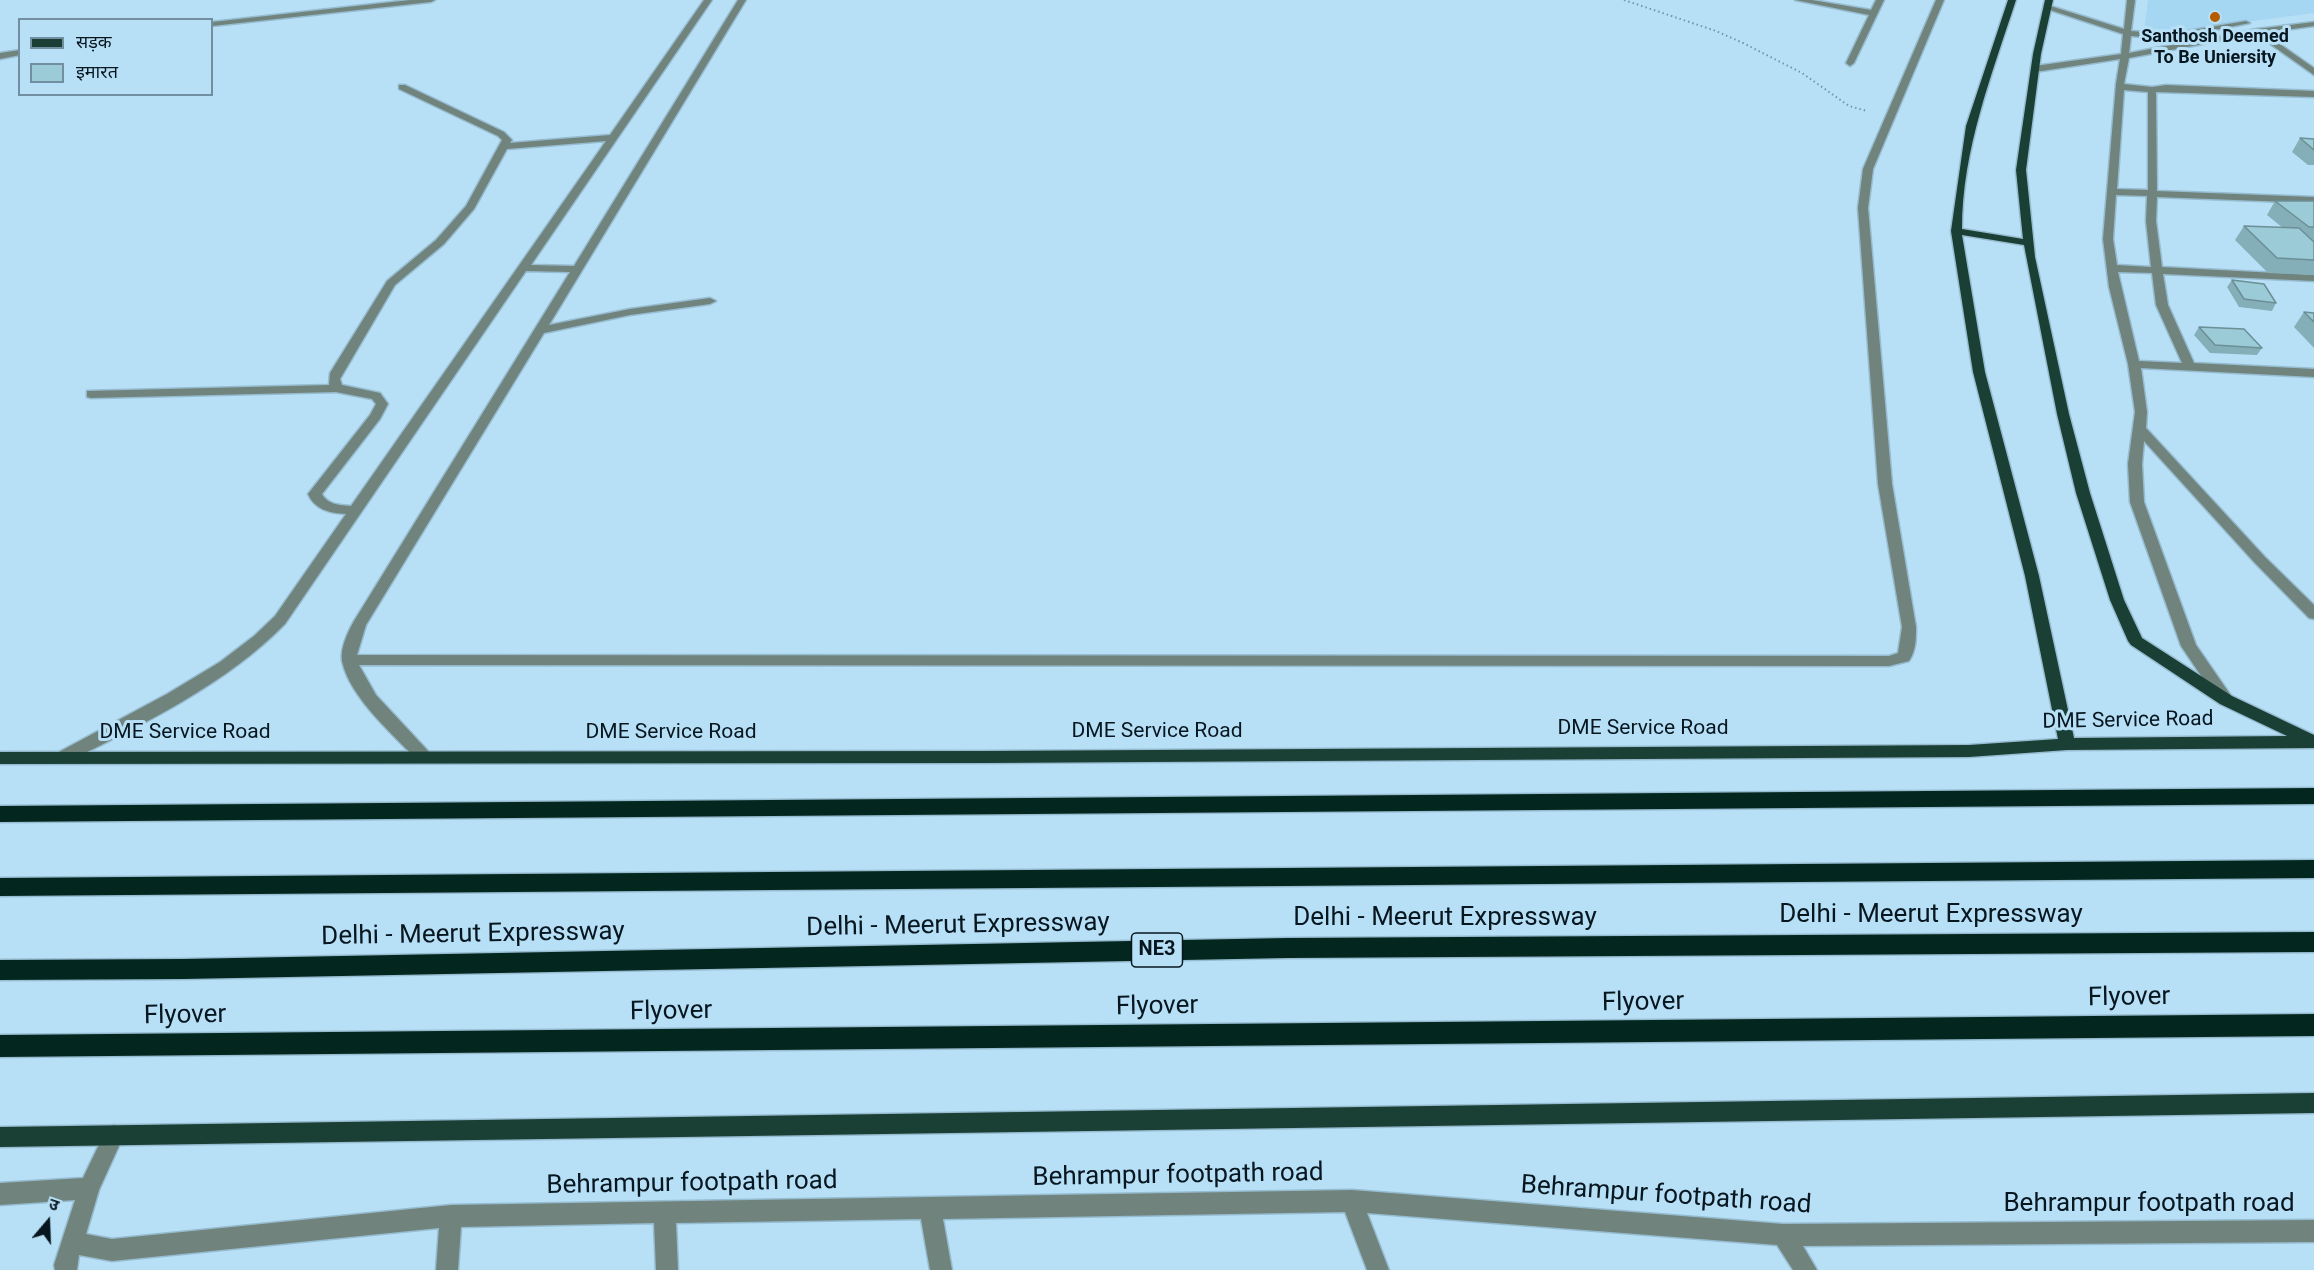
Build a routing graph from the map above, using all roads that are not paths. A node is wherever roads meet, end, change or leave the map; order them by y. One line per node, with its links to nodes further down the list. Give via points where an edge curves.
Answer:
1 (431, 0): 12 (street)
2 (708, 0): 26 (street)
3 (742, 0): 35 (street)
4 (1799, 0): 10 (street)
5 (1880, 0): 10 (street)
6 (1940, 0): 48 (street, via 1868,170 1863,208 1885,484 1909,627 1904,657 1889,661)
7 (2012, 0): 31 (main road, via 1971,126)
8 (2131, 0): 14 (street)
9 (2048, 3): 14 (street); 20 (main road)
10 (1874, 13): 19 (street)
11 (2314, 15): 14 (street, via 2167,36)
12 (213, 24)
13 (2314, 24): 15 (street)
14 (2126, 31): 18 (street)
15 (2257, 31): 18 (street); 21 (street)
16 (18, 52): 17 (street)
17 (0, 56)
18 (2126, 56): 20 (street); 23 (street)
19 (1850, 63)
20 (2035, 69): 32 (main road, via 2020,170)
21 (2314, 72)
22 (402, 87): 27 (street, via 501,134 507,140)
23 (2120, 87): 24 (street); 28 (street)
24 (2152, 90): 25 (street); 29 (street)
25 (2314, 94)
26 (613, 138): 27 (street); 33 (street)
27 (505, 146): 43 (street, via 455,227 391,283 336,373)
28 (2112, 192): 29 (street); 34 (street, via 2108,239)
29 (2152, 193): 30 (street); 36 (street)
30 (2314, 200)
31 (1956, 231): 32 (main road); 51 (main road, via 1979,372 2032,576)
32 (2028, 243): 49 (main road, via 2063,414 2117,600 2136,641)
33 (523, 268): 35 (street); 46 (street)
34 (2112, 268): 36 (street); 40 (street)
35 (577, 269): 39 (street)
36 (2157, 271): 37 (street); 41 (street, via 2162,304)
37 (2314, 278)
38 (710, 301): 39 (street)
39 (540, 330): 48 (street, via 359,625)
40 (2134, 364): 41 (street); 45 (street, via 2141,412)
41 (2190, 368): 42 (street)
42 (2314, 374)
43 (336, 388): 44 (street); 46 (street, via 376,396 382,404 315,494 323,505)
44 (91, 394)
45 (2138, 427): 47 (street); 49 (street, via 2134,464 2137,502 2189,646)
46 (354, 511): 53 (street, via 294,602 263,639 133,722)
47 (2314, 614)
48 (350, 660): 52 (street, via 369,696)
49 (2226, 700): 50 (main road)
50 (2314, 742): 51 (main road, DME Service Road)
51 (2067, 744): 52 (main road, DME Service Road, via 1969,752)
52 (423, 756): 53 (main road, DME Service Road)
53 (63, 757): 54 (main road, DME Service Road)
54 (0, 758)
55 (2314, 796): 56 (highway)
56 (0, 814)
57 (2314, 869): 58 (highway, Delhi - Meerut Expressway)
58 (0, 887)
59 (2314, 942): 60 (highway, Delhi - Meerut Expressway / NE3, via 1300,948)
60 (0, 970)
61 (2314, 1025): 62 (highway, Flyover)
62 (0, 1046)
63 (2314, 1103): 64 (main road)
64 (114, 1136): 65 (main road); 66 (street)
65 (0, 1137)
66 (89, 1188): 67 (street); 74 (street)
67 (0, 1194)
68 (1352, 1201): 69 (street, Behrampur footpath road); 73 (street, Behrampur footpath road); 79 (street)
69 (930, 1209): 70 (street, Behrampur footpath road); 78 (street)
70 (665, 1214): 71 (street, Behrampur footpath road); 77 (street)
71 (451, 1216): 74 (street, Behrampur footpath road, via 112,1250); 76 (street)
72 (2314, 1231): 73 (street, Behrampur footpath road)
73 (1783, 1235): 80 (street)
74 (72, 1243): 75 (street)
75 (66, 1270)
76 (447, 1270)
77 (667, 1270)
78 (941, 1270)
79 (1378, 1270)
80 (1806, 1270)

